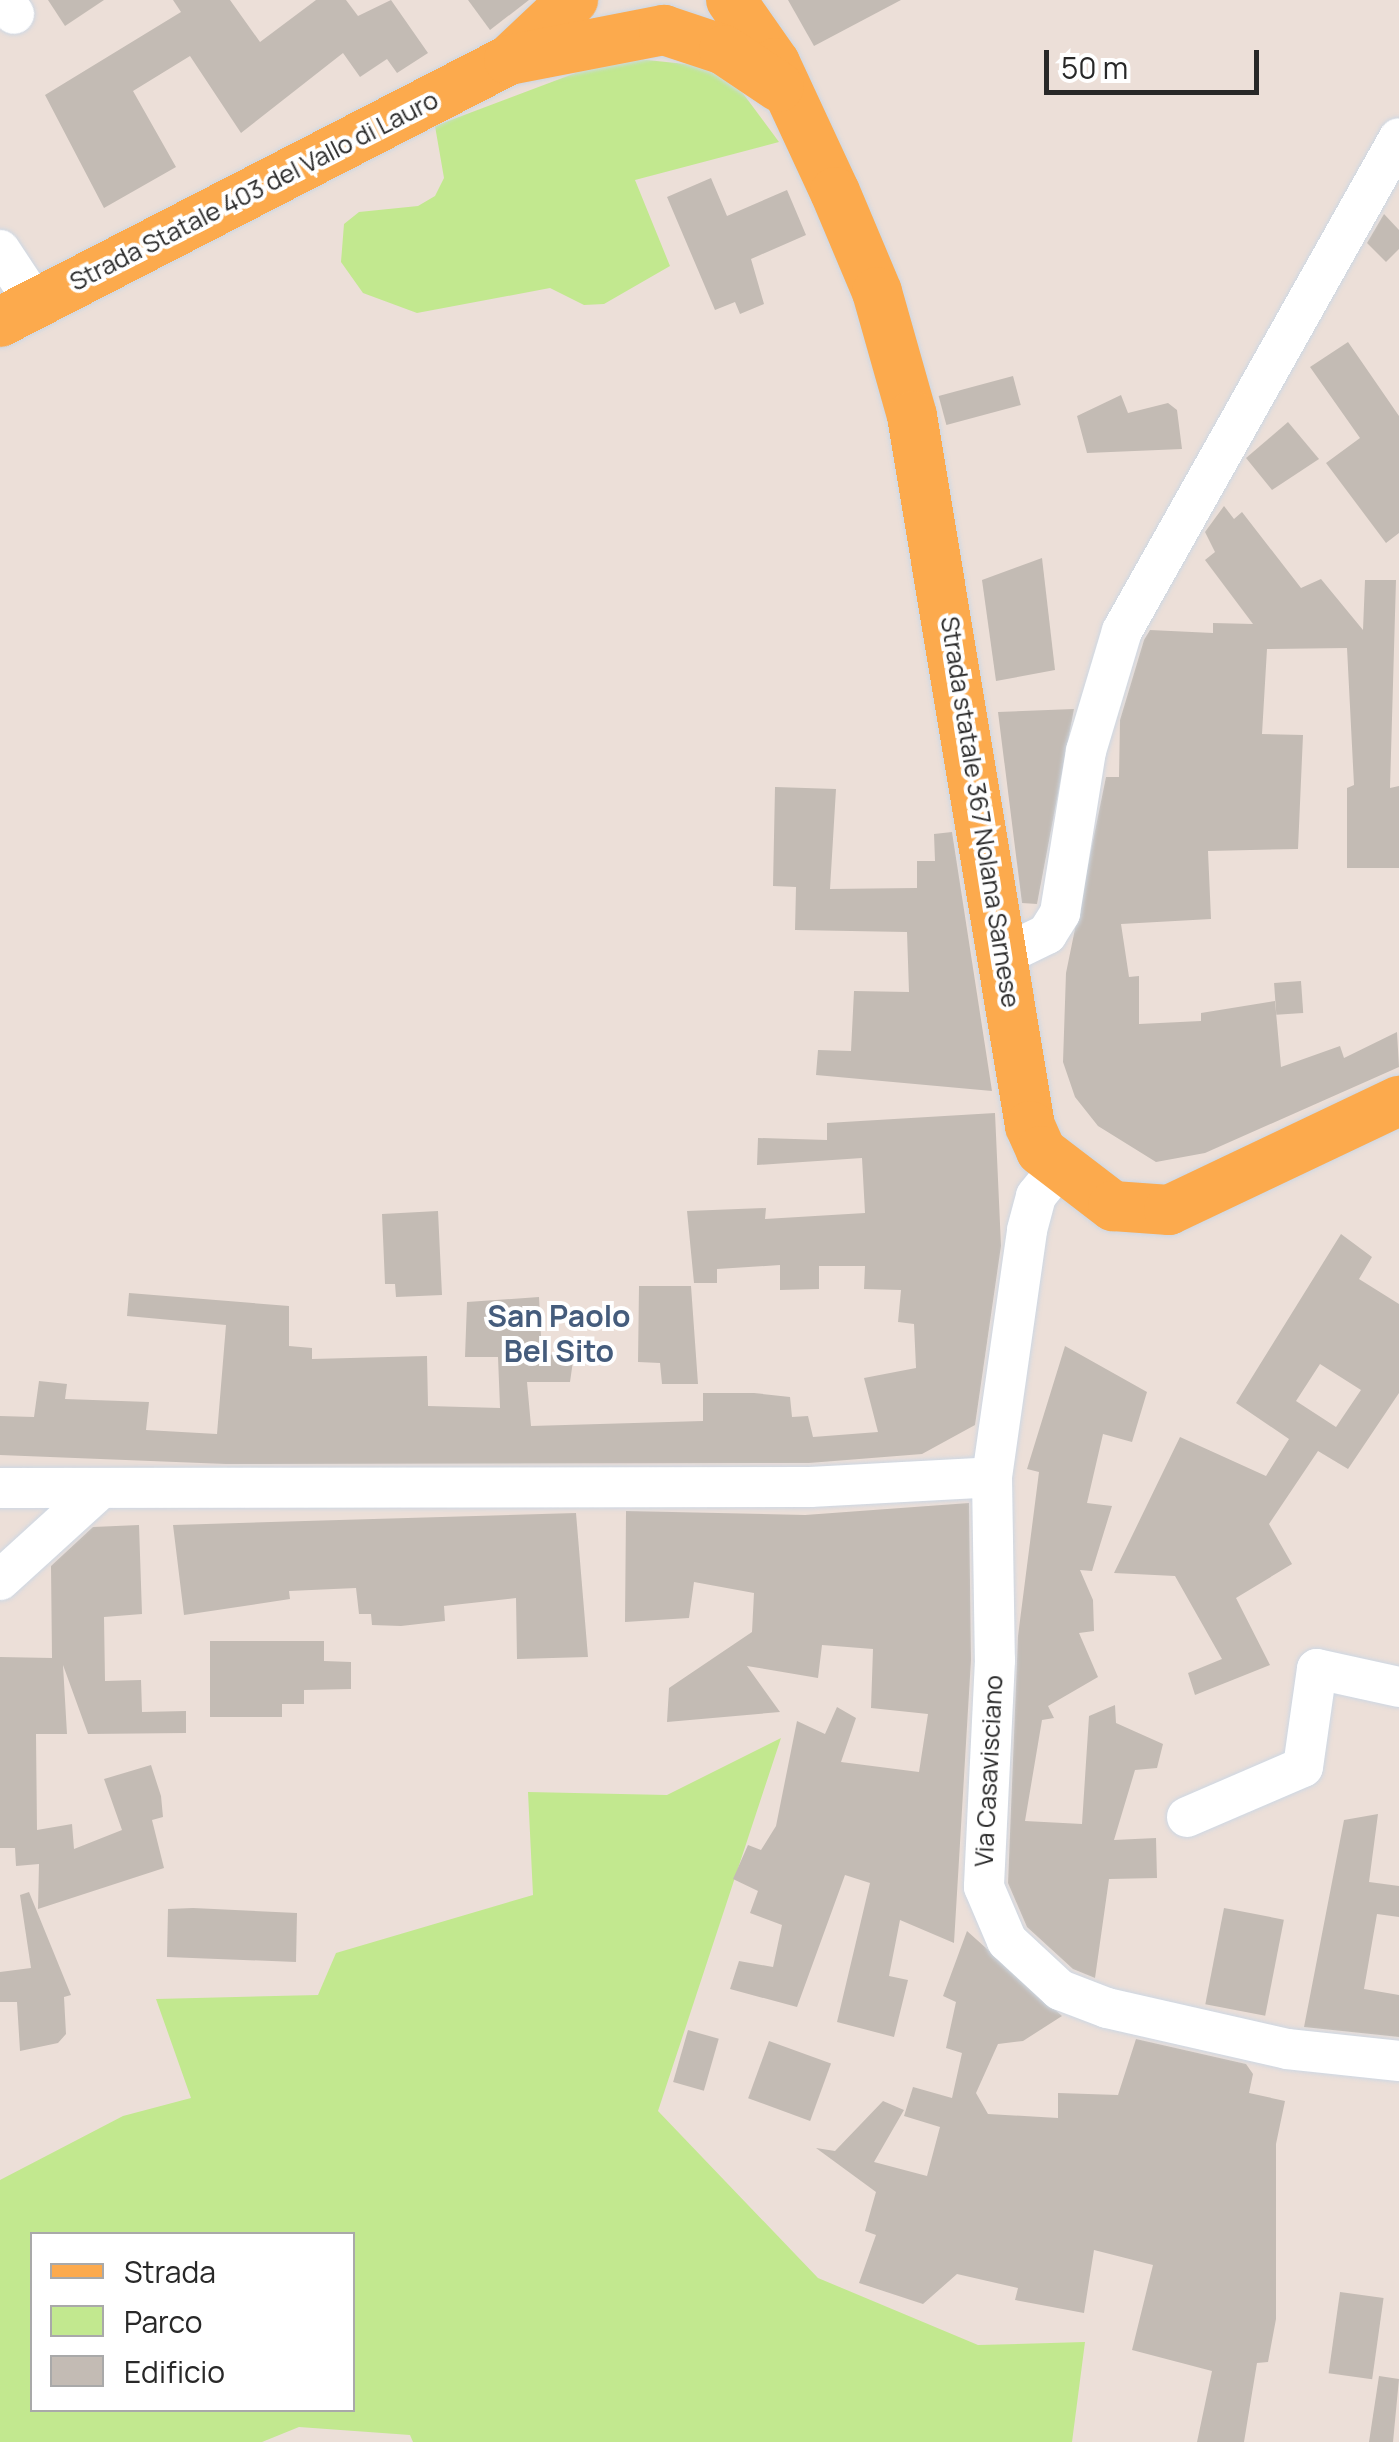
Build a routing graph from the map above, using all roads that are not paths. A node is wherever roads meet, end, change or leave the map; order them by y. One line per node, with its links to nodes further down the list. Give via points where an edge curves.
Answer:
1 (572, 0): 6 (main road, Strada Statale 403 del Vallo di Lauro)
2 (622, 0): 5 (main road, via 636,19)
3 (716, 0): 5 (main road, via 694,24)
4 (731, 0): 7 (main road, Strada statale 367 Nolana Sarnese)
5 (664, 30): 6 (main road, Strada Statale 403 del Vallo di Lauro); 7 (main road, Strada Statale 403 del Vallo di Lauro, via 724,50)
6 (509, 60): 10 (main road, Strada Statale 403 del Vallo di Lauro)
7 (789, 94): 11 (main road, Strada statale 367 Nolana Sarnese, via 877,292 912,416)
8 (1399, 138): 11 (street, via 1122,630 1086,751 1060,912 1037,942)
9 (0, 250): 10 (street)
10 (18, 312)
11 (1004, 955): 13 (main road, Strada statale 367 Nolana Sarnese, via 1030,1126)
12 (1399, 1101): 13 (main road, Strada statale 367 Nolana Sarnese, via 1169,1210 1113,1206)
13 (1058, 1169): 14 (street, Via Casavisciano, via 1036,1196 1026,1230)
14 (992, 1477): 16 (street, via 810,1488); 20 (street, Via Casavisciano, via 995,1660 984,1888 1006,1941 1060,1990 1106,2008 1287,2049)
15 (0, 1488): 16 (street)
16 (100, 1489): 17 (street)
17 (0, 1580)
18 (1399, 1687): 19 (street, via 1317,1669 1303,1767)
19 (1187, 1816)
20 (1399, 2061)

